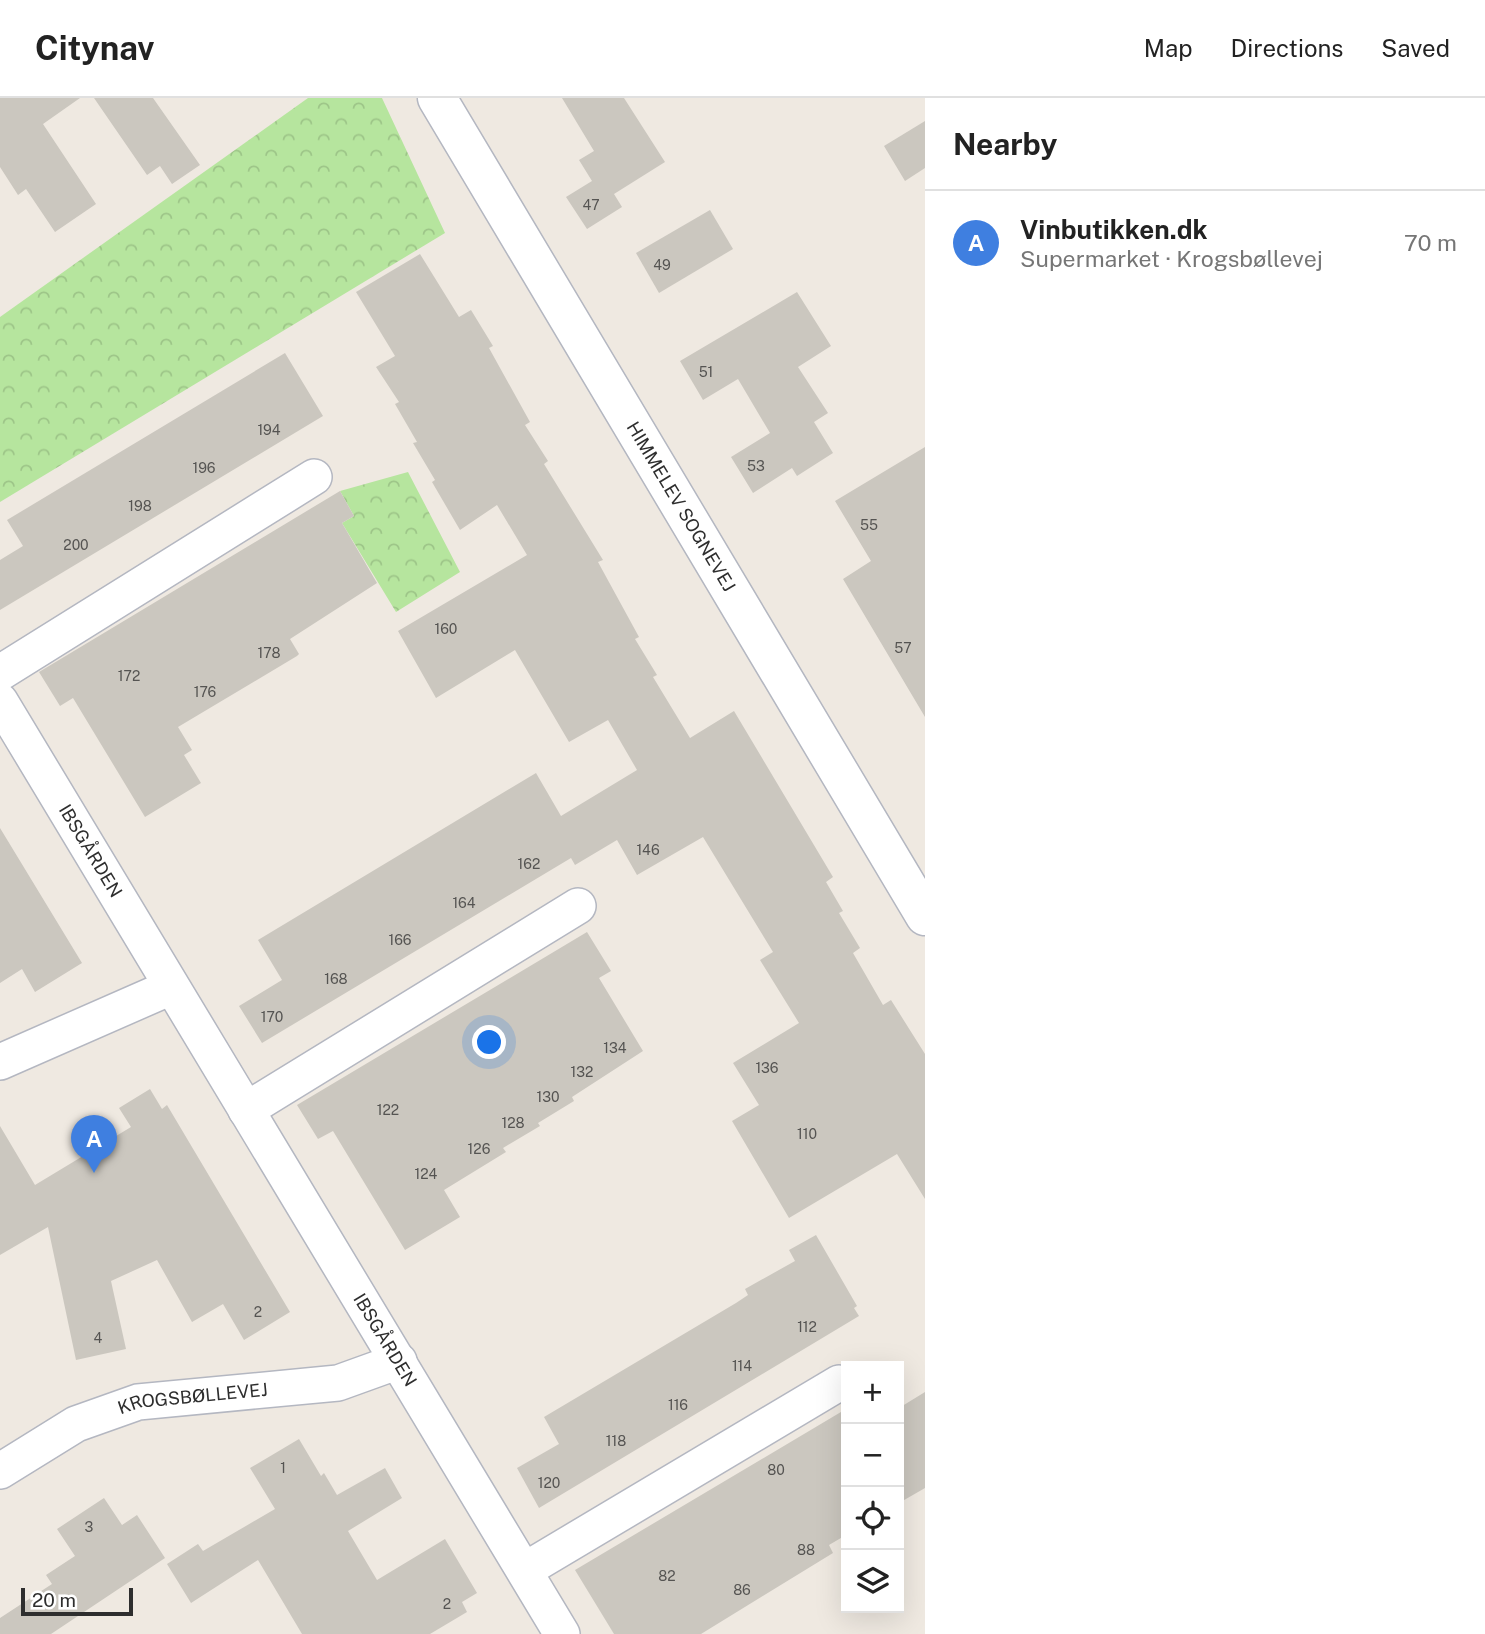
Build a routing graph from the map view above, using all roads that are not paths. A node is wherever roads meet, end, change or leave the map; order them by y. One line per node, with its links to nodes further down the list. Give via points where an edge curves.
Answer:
1 (437, 98): 6 (street, HIMMELEV SOGNEVEJ)
2 (314, 477): 3 (street)
3 (0, 673)
4 (0, 701): 7 (street, IBSGÅRDEN)
5 (578, 906): 9 (street)
6 (925, 916)
7 (172, 987): 8 (street); 9 (street, IBSGÅRDEN)
8 (0, 1062)
9 (246, 1110): 10 (street, IBSGÅRDEN)
10 (399, 1361): 12 (street, KROGSBØLLEVEJ, via 338,1383 138,1402 76,1424); 13 (street, IBSGÅRDEN)
11 (839, 1383): 13 (street)
12 (0, 1471)
13 (525, 1570): 14 (street, IBSGÅRDEN)
14 (562, 1634)

